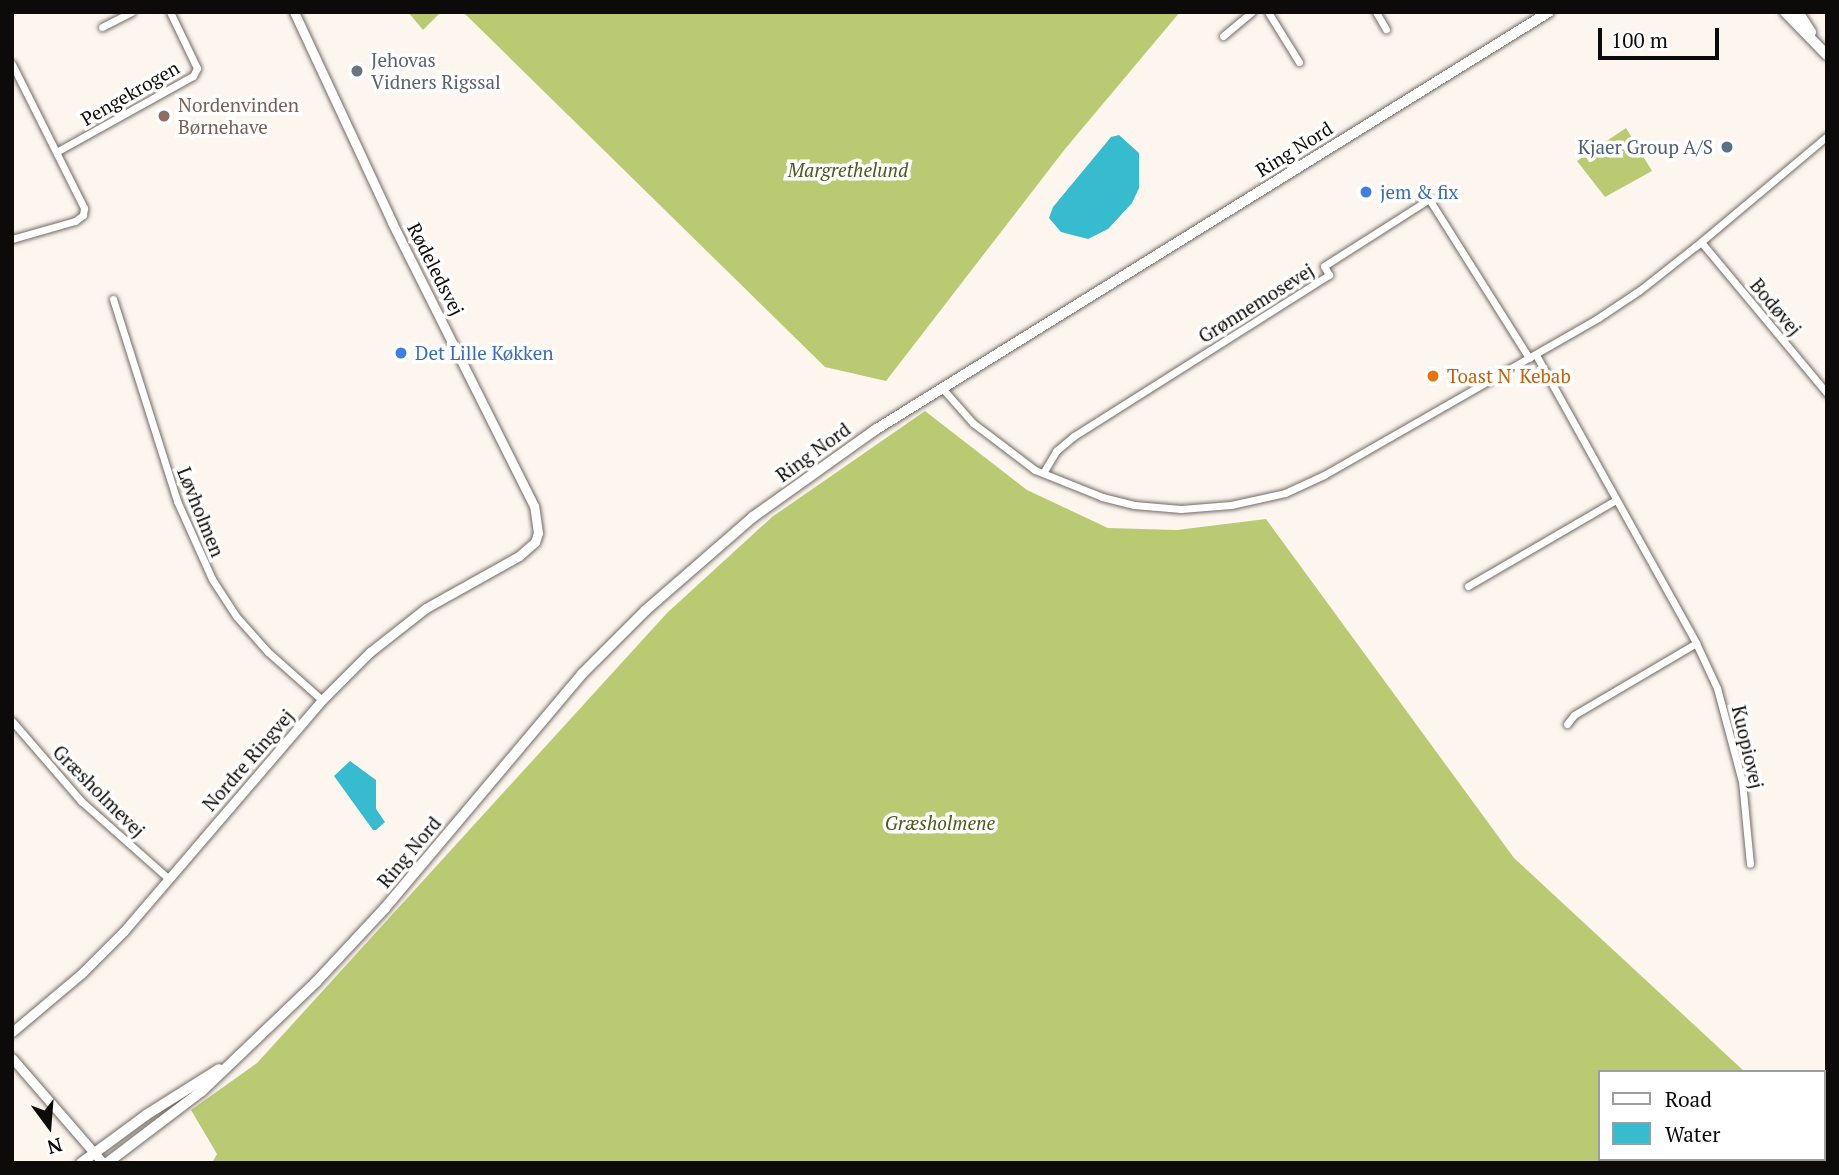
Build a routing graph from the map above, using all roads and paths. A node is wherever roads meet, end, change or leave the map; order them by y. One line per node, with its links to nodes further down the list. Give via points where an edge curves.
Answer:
1 (131, 12): 12 (street)
2 (170, 12): 19 (street, Pengekrogen, via 197,68 193,76)
3 (294, 12): 28 (street, Rødeledsvej, via 392,222 534,506 539,525)
4 (1252, 12): 14 (street)
5 (1268, 12): 16 (street)
6 (1376, 12): 13 (street)
7 (1543, 12): 11 (main road, Ring Nord)
8 (1549, 12): 11 (main road, Ring Nord)
9 (1785, 12): 15 (main road)
10 (1798, 12): 15 (main road)
11 (1533, 21): 24 (main road, Ring Nord)
12 (102, 27)
13 (1386, 29)
14 (1223, 36)
15 (1824, 51)
16 (1299, 62)
17 (12, 64): 19 (street)
18 (1827, 136): 21 (street)
19 (58, 151): 20 (street, via 82,201 83,215)
20 (12, 239)
21 (1701, 242): 23 (street, via 1640,290); 25 (street, Bodøvej)
22 (113, 299): 31 (street, Løvholmen, via 177,500 212,579 268,652)
23 (1533, 356): 26 (street, via 1313,481 1250,502 1193,509 1134,505 1086,492); 26 (street, Grønnemosevej, via 1429,199 1324,266 1329,275 1074,436 1056,452); 27 (street, Kuopiovej)
24 (942, 388): 26 (street, via 992,439); 38 (main road, Ring Nord, via 753,517 646,610 582,674 376,918)
25 (1827, 393)
26 (1043, 473)
27 (1616, 500): 29 (street); 30 (street, Kuopiovej)
28 (535, 542): 31 (street, Nordre Ringvej, via 410,620)
29 (1468, 586)
30 (1696, 643): 33 (street, via 1574,715); 34 (street, Kuopiovej, via 1717,688 1735,752)
31 (322, 700): 35 (street, Nordre Ringvej)
32 (12, 721): 35 (street, Græsholmevej, via 81,801)
33 (1567, 724)
34 (1750, 864)
35 (169, 879): 36 (street, Nordre Ringvej, via 82,973)
36 (12, 1032)
37 (12, 1058): 39 (street)
38 (235, 1059): 39 (main road, Ring Nord, via 146,1115); 41 (main road, Ring Nord, via 202,1091)
39 (93, 1158): 40 (main road, Ring Nord); 41 (street)
40 (81, 1163)
41 (105, 1163)

